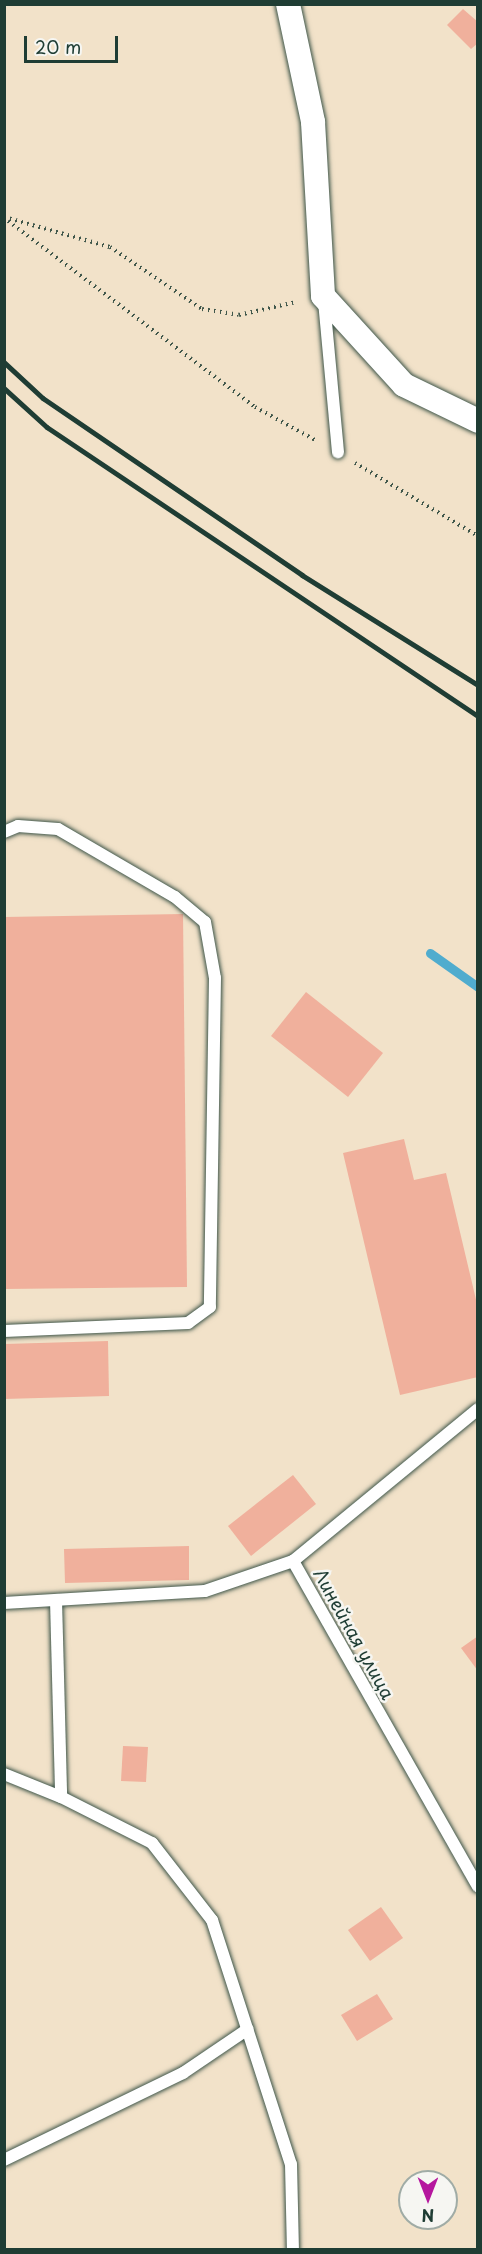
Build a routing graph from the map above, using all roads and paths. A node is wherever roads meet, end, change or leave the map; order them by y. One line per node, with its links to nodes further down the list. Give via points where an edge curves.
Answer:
1 (288, 4): 3 (street, via 313,122)
2 (6, 219): 3 (path, via 110,247 202,309 239,315); 5 (path, via 255,407)
3 (323, 296): 4 (street, via 404,385); 5 (lane)
4 (477, 421)
5 (338, 452): 6 (path)
6 (477, 536)
7 (4, 832): 8 (lane, via 18,826 58,829 175,897 205,922 215,978 210,1307 188,1323)
8 (4, 1331)
9 (477, 1409): 10 (lane)
10 (293, 1561): 11 (lane, Линейная улица, via 205,1591); 15 (lane, Линейная улица)
11 (56, 1600): 12 (lane, Линейная улица); 14 (lane)
12 (4, 1603)
13 (4, 1774): 14 (lane)
14 (61, 1797): 16 (lane, via 152,1842 212,1920)
15 (477, 1886)
16 (248, 2029): 17 (lane, via 183,2073); 18 (lane, via 291,2164)
17 (4, 2160)
18 (292, 2250)

